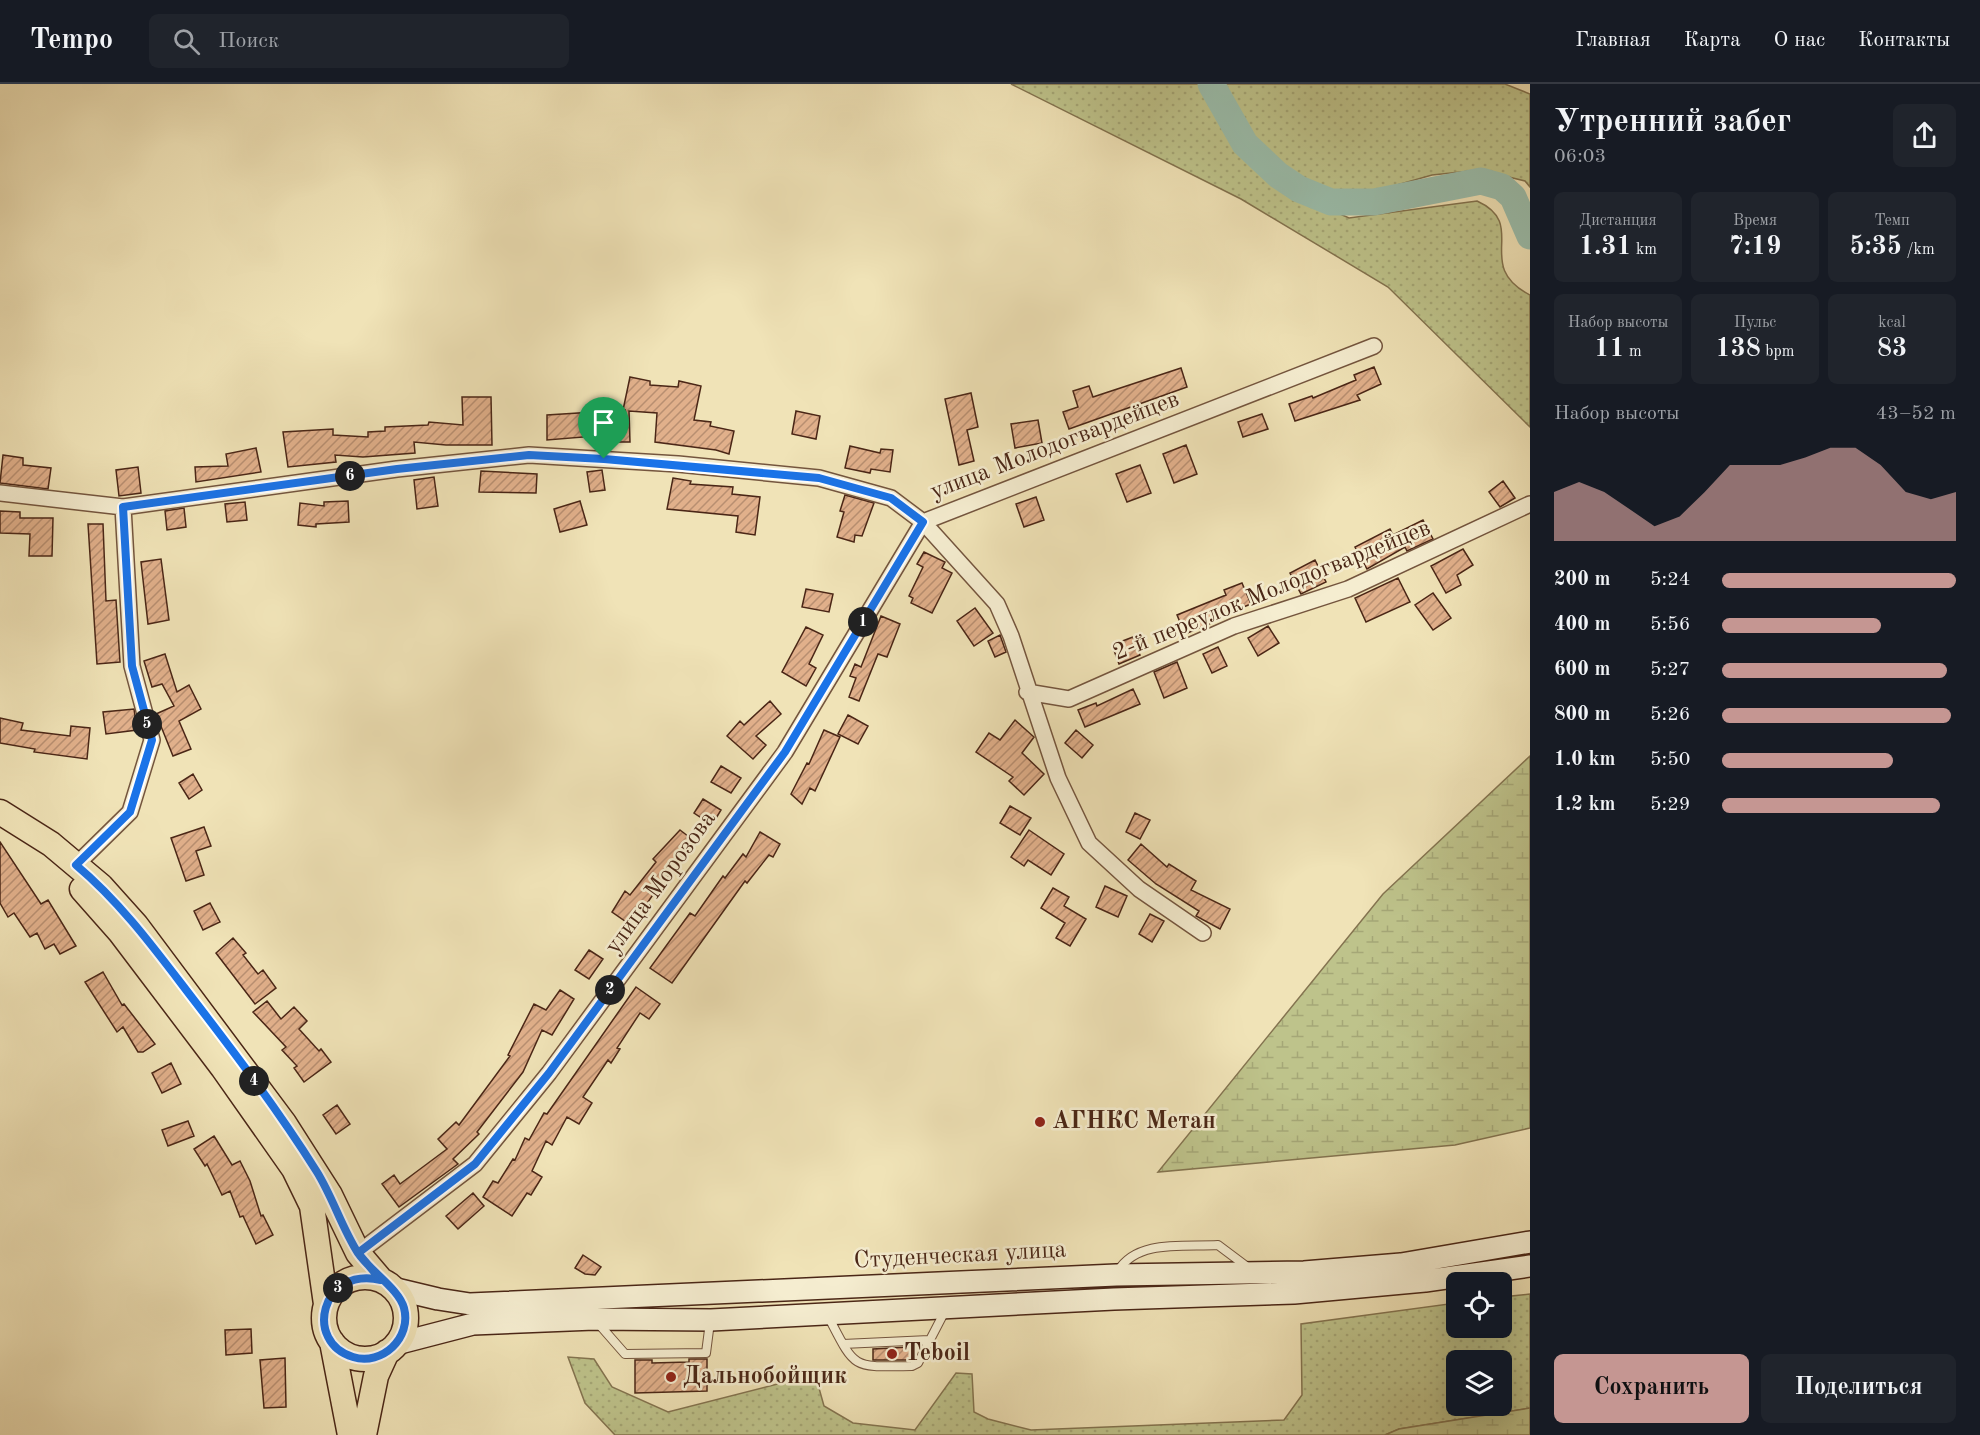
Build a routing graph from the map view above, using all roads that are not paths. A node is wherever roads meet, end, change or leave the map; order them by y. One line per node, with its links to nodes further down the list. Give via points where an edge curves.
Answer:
1 (1374, 346): 5 (street, улица Молодогвардейцев)
2 (0, 493): 4 (street, улица Молодогвардейцев)
3 (1530, 504): 6 (street, 2-й переулок Молодогвардейцев, via 1348,589 1234,626 1068,699)
4 (123, 507): 5 (street, улица Молодогвардейцев, via 529,455 819,478 891,498); 9 (street, via 132,666 152,740 130,812)
5 (923, 522): 6 (street, via 997,604); 12 (street, улица Морозова, via 785,752 549,1073 475,1164)
6 (1027, 692): 10 (street, via 1058,778 1089,843 1139,889)
7 (0, 812): 9 (main road)
8 (0, 827): 17 (main road, via 44,854 89,896 223,1068 294,1169 312,1206)
9 (76, 865): 12 (main road, via 136,925 236,1055 318,1174)
10 (1203, 933)
11 (1530, 1242): 15 (main road, Студенческая улица, via 1401,1264)
12 (358, 1253): 16 (main road)
13 (1530, 1266): 18 (main road, via 1294,1293)
14 (1116, 1275): 15 (main road, Студенческая улица); 15 (lane, via 1124,1262 1140,1250 1218,1245); 16 (main road, Студенческая улица, via 470,1304)
15 (1256, 1275)
16 (386, 1284): 17 (main road, via 368,1277 343,1284); 25 (main road, via 402,1303 406,1321)
17 (327, 1304): 23 (main road, via 324,1317)
18 (946, 1309): 19 (main road); 22 (lane)
19 (827, 1315): 21 (main road); 24 (lane)
20 (594, 1319): 21 (main road); 21 (lane, via 625,1354 706,1353); 25 (main road, via 472,1324)
21 (711, 1320)
22 (929, 1340): 24 (lane); 24 (lane, via 918,1363 912,1366 867,1367 851,1357)
23 (332, 1342): 25 (main road, via 352,1357 364,1359); 26 (main road)
24 (843, 1344)
25 (392, 1348): 27 (main road, via 376,1376)
26 (350, 1435)
27 (364, 1435)

